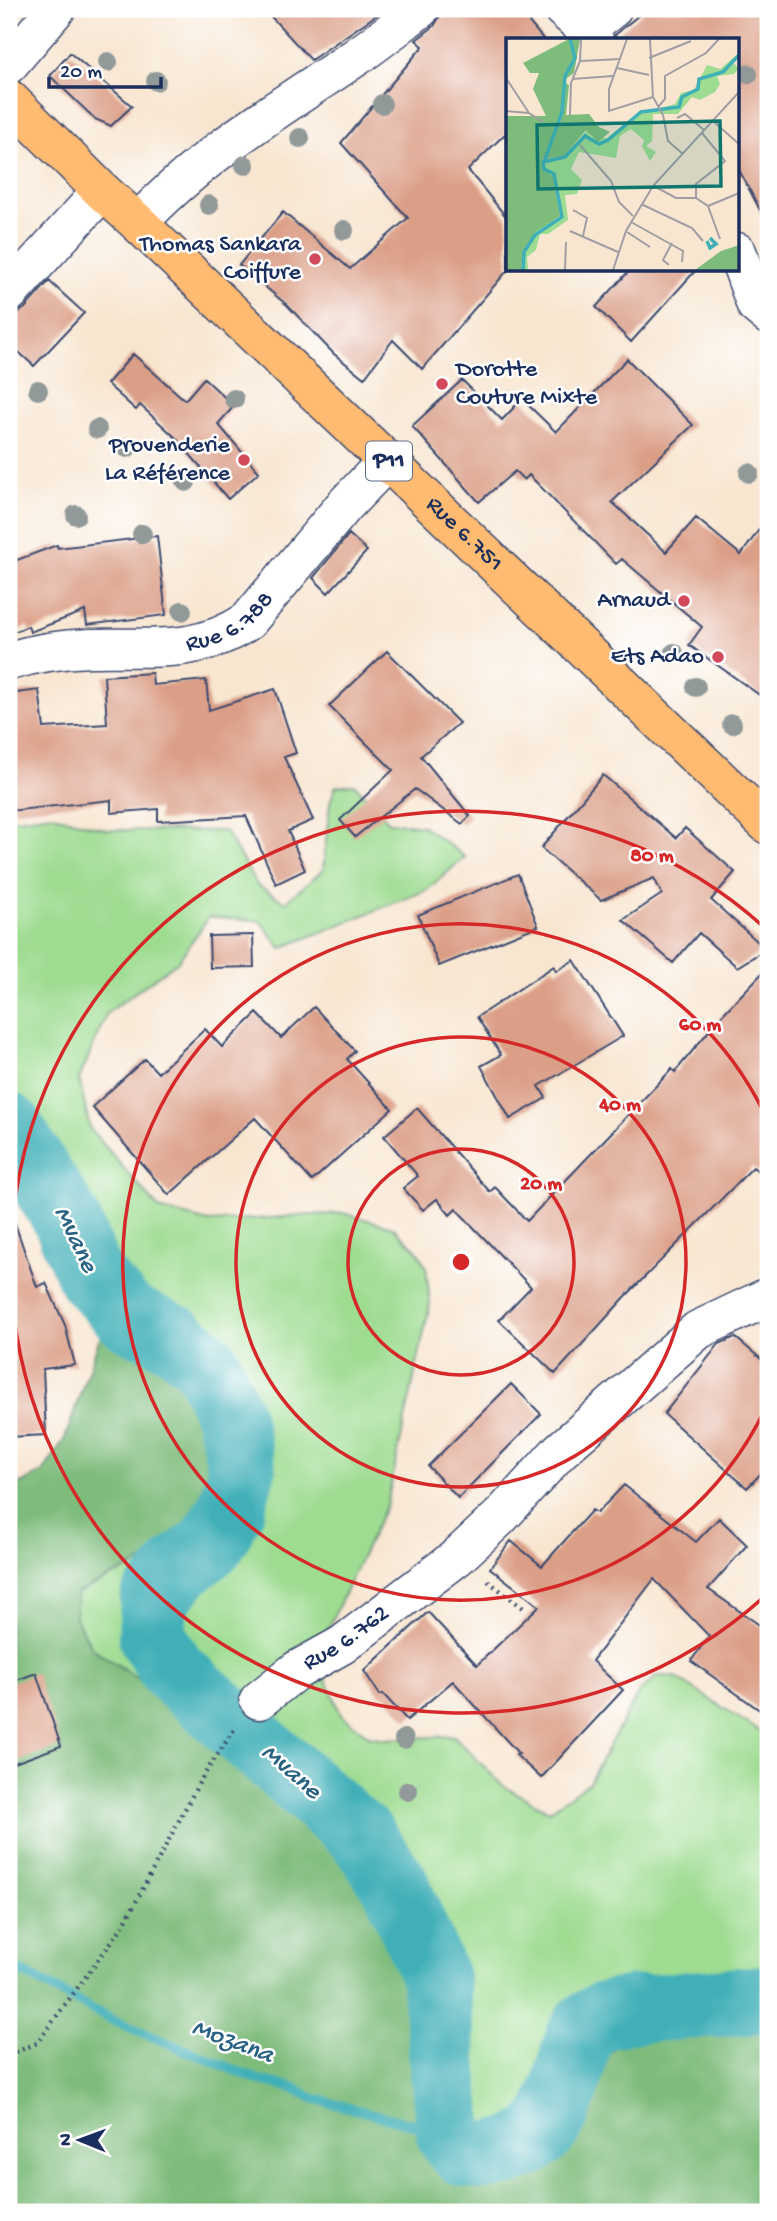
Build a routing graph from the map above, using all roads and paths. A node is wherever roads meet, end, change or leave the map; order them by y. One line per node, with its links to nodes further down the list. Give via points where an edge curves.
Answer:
1 (57, 9): 3 (street)
2 (420, 9): 6 (street, via 218,152 163,196)
3 (9, 64)
4 (9, 99): 5 (main road, Rue 6.751 / P11)
5 (102, 191): 6 (main road, Rue 6.751 / P11); 8 (street)
6 (138, 223): 10 (main road, Rue 6.751 / P11)
7 (738, 256): 9 (street, via 756,305)
8 (9, 293)
9 (768, 315)
10 (388, 460): 11 (street, Rue 6.788, via 248,621 230,633 200,644 87,648); 12 (main road, Rue 6.751 / P11)
11 (9, 661)
12 (766, 816)
13 (768, 1297): 14 (street, Rue 6.762, via 698,1330 560,1451)
14 (456, 1558): 15 (path); 16 (street, Rue 6.762, via 342,1645 297,1670)
15 (526, 1610)
16 (259, 1700): 17 (path, via 231,1732 200,1781 123,1926 37,2043)
17 (9, 2055)

